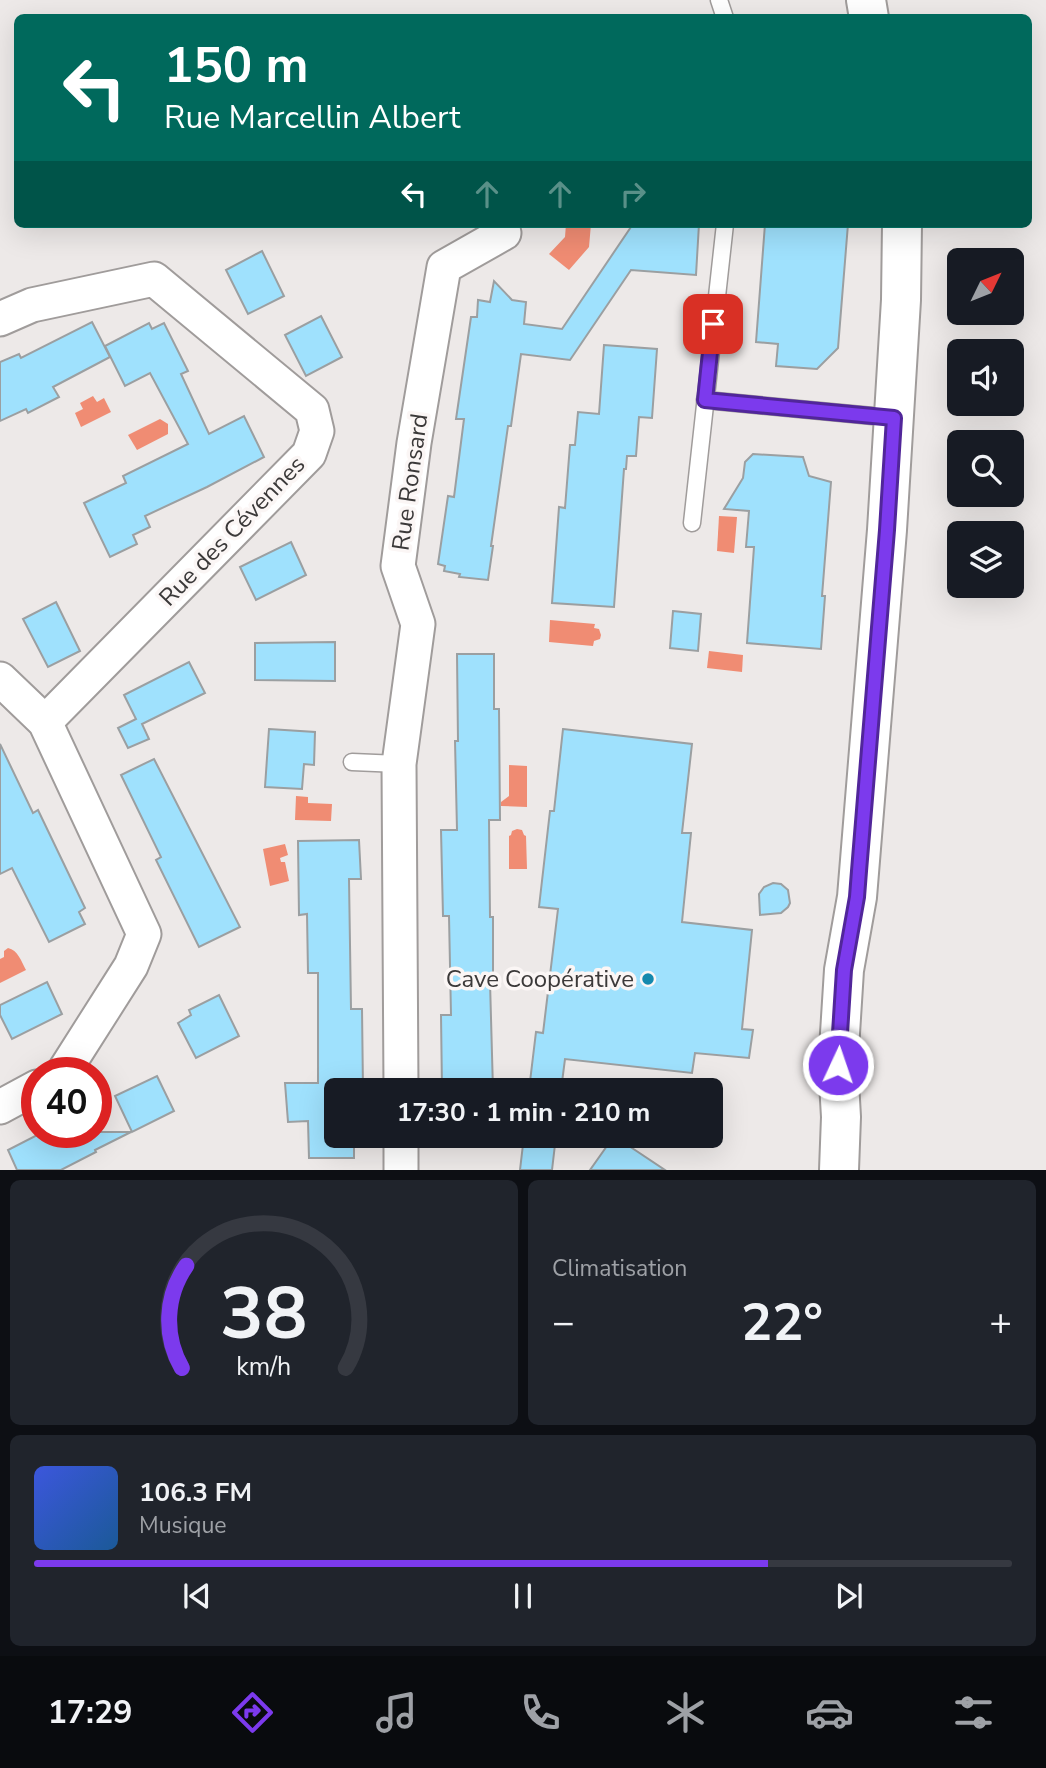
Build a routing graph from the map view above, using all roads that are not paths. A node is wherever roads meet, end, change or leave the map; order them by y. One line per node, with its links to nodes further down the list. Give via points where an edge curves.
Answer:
1 (725, 228): 5 (lane)
2 (902, 228): 6 (street)
3 (504, 233): 11 (street, Rue Ronsard, via 444,267 398,566 418,624)
4 (2, 311): 9 (street, Rue des Cévennes, via 154,279 312,411 317,431 309,454)
5 (705, 400): 6 (lane); 7 (lane)
6 (894, 418): 18 (street, via 857,897 844,970 838,1065)
7 (692, 523)
8 (0, 679): 9 (street)
9 (45, 722): 12 (street, via 144,934 131,966)
10 (352, 762): 11 (lane)
11 (399, 764): 13 (street, Rue Ronsard)
12 (73, 1057)
13 (401, 1078)
14 (21, 1096): 15 (street)
15 (0, 1107)
16 (401, 1148): 17 (street)
17 (401, 1170)
18 (839, 1170)

